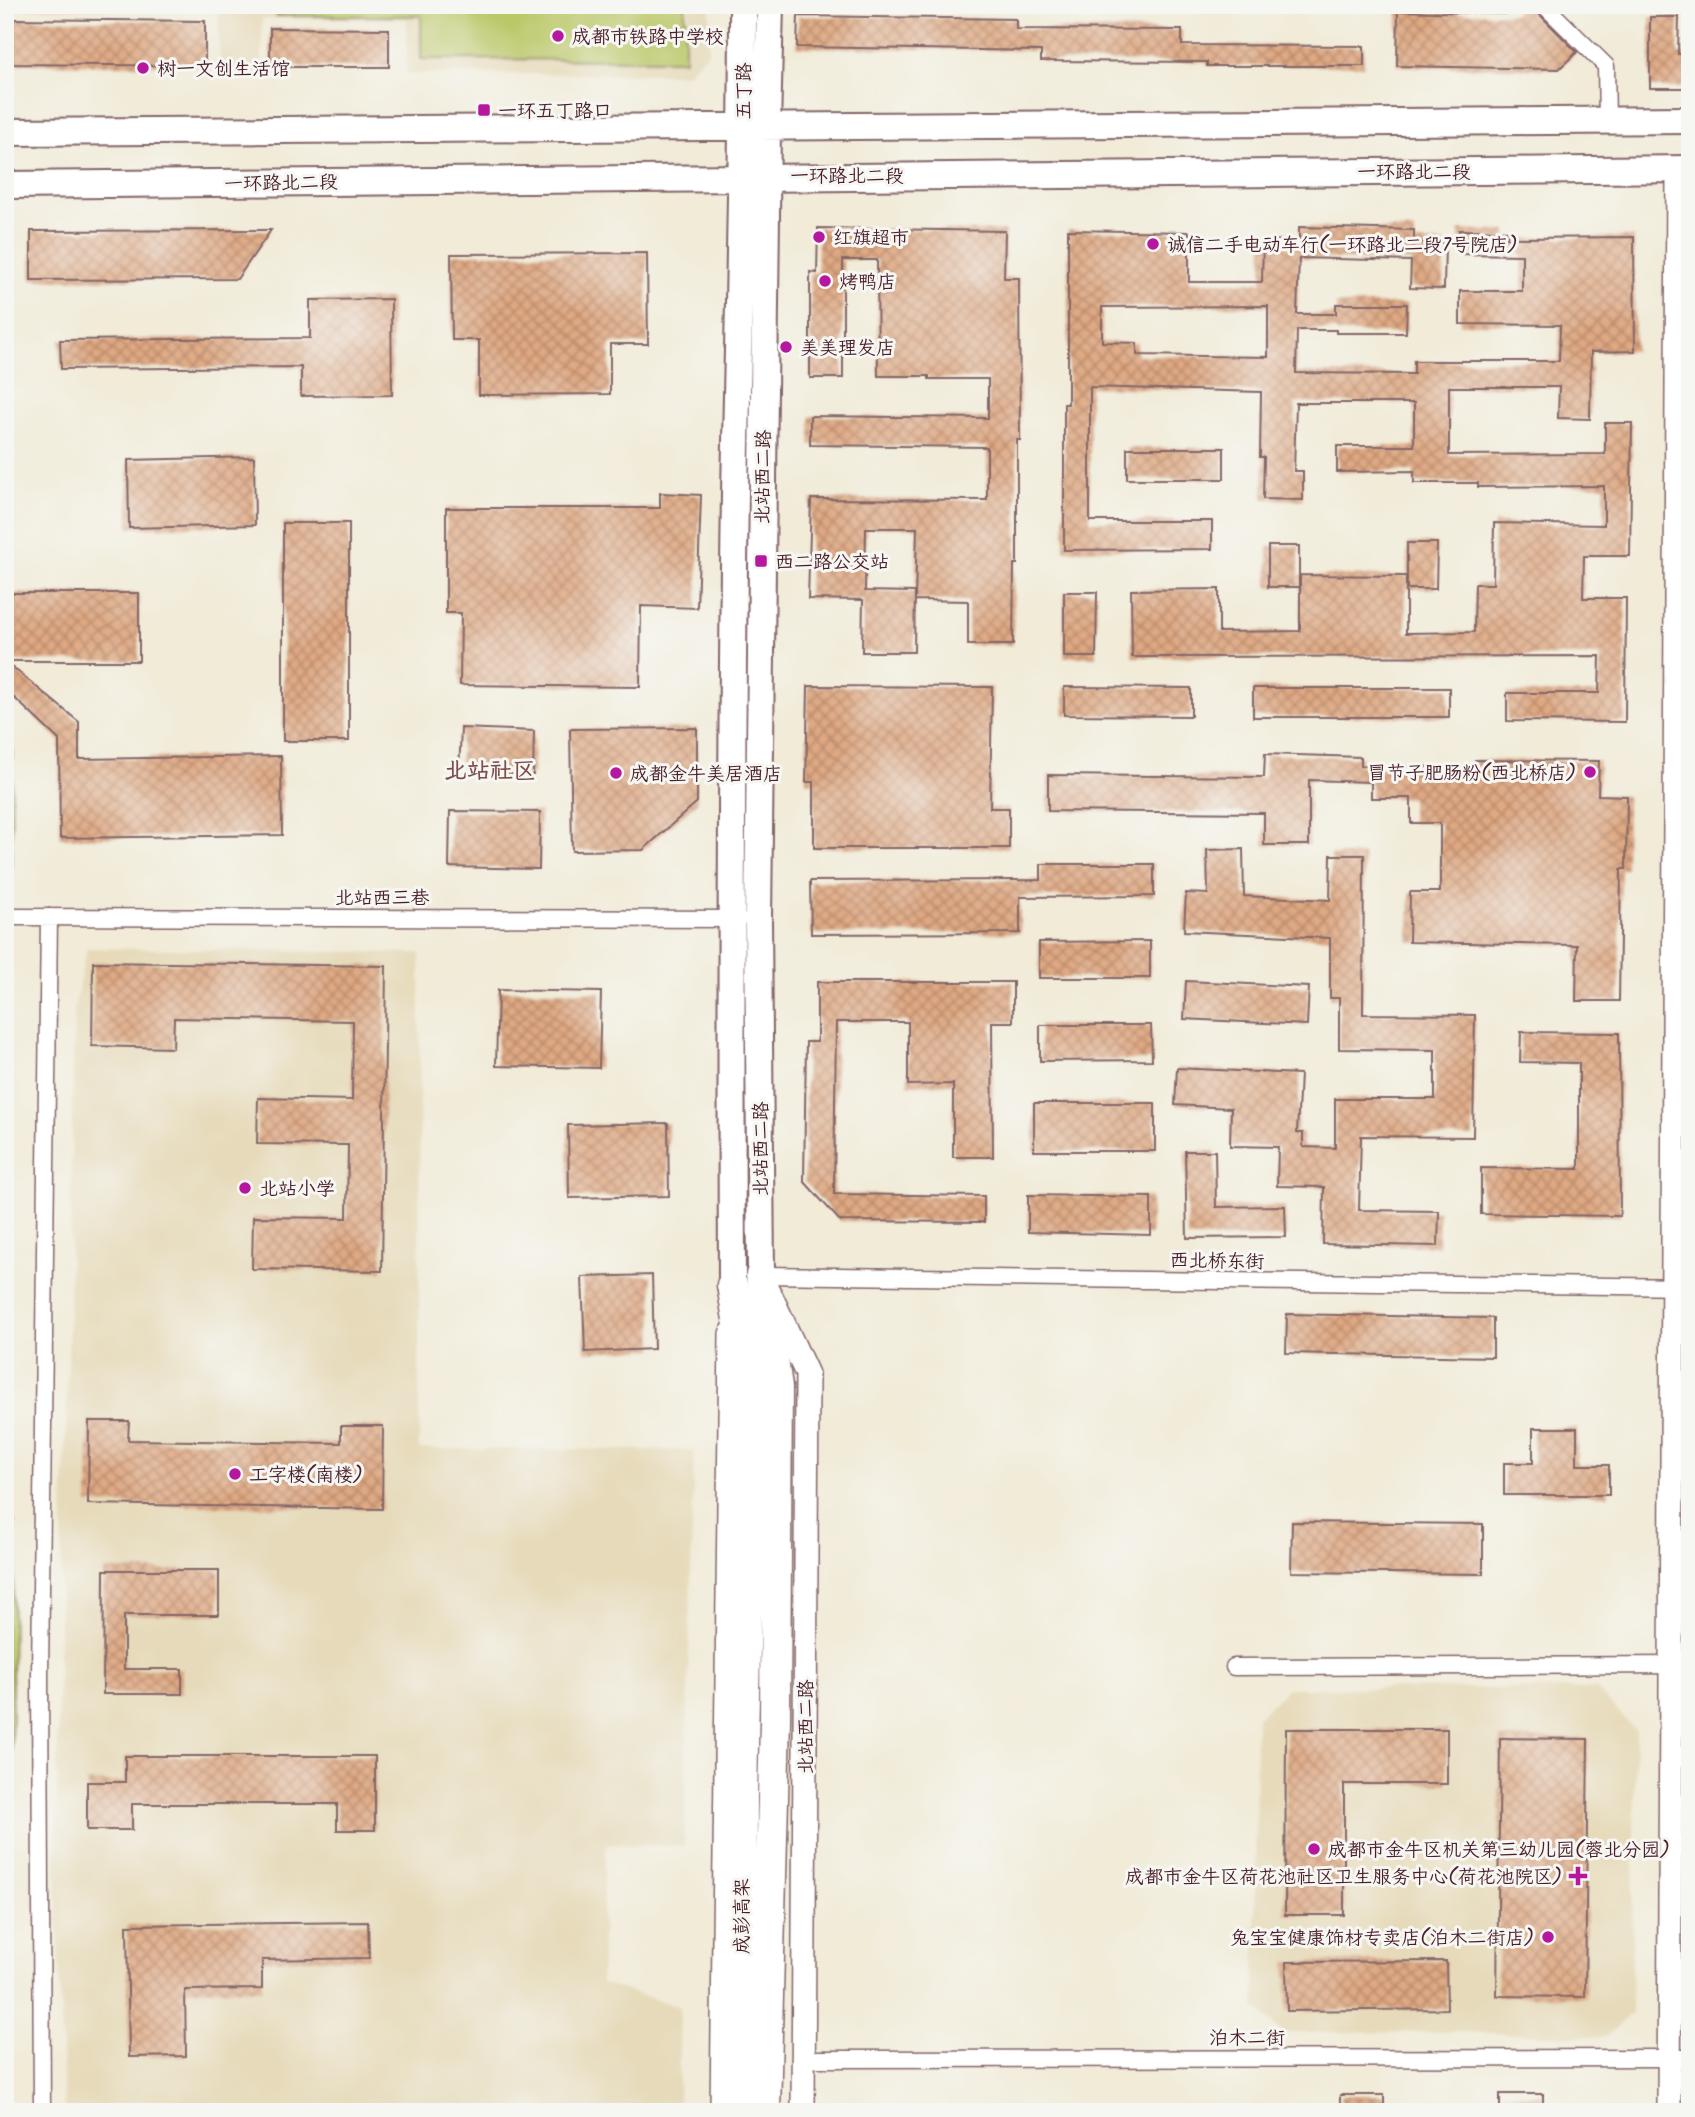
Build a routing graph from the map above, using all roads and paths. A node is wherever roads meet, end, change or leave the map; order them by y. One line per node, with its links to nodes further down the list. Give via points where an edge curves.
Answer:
1 (743, 5): 6 (main road, 五丁路)
2 (770, 5): 6 (main road, 五丁路)
3 (1544, 5): 4 (street, via 1606,66)
4 (1607, 119): 5 (main road); 6 (main road)
5 (1690, 121)
6 (755, 127): 7 (main road); 9 (main road, 五丁路)
7 (5, 132)
8 (1684, 169): 9 (main road, 一环路北二段); 11 (street)
9 (754, 176): 10 (main road, 一环路北二段); 14 (main road, 北站西二路)
10 (5, 185)
11 (1682, 748): 15 (street)
12 (5, 917): 13 (street, 北站西三巷)
13 (49, 917): 14 (street, 北站西三巷); 23 (street, via 40,1675)
14 (745, 919): 16 (main road, 北站西二路); 17 (main road, 北站西二路)
15 (1682, 1016): 18 (street)
16 (761, 1275): 18 (street, 西北桥东街); 22 (street, 北站西二路, via 807,1374); 26 (highway, 成彭高架, via 777,1387 775,1720)
17 (732, 1285): 24 (street, 北站西二路); 25 (highway, 成彭高架, via 750,1387)
18 (1681, 1287): 19 (street)
19 (1681, 1665): 20 (street); 21 (street)
20 (1234, 1667)
21 (1680, 2058): 22 (street, 泊木二街); 28 (street)
22 (803, 2059): 27 (street, 北站西二路)
23 (42, 2112)
24 (722, 2112)
25 (740, 2112)
26 (765, 2112)
27 (803, 2112)
28 (1669, 2112)

